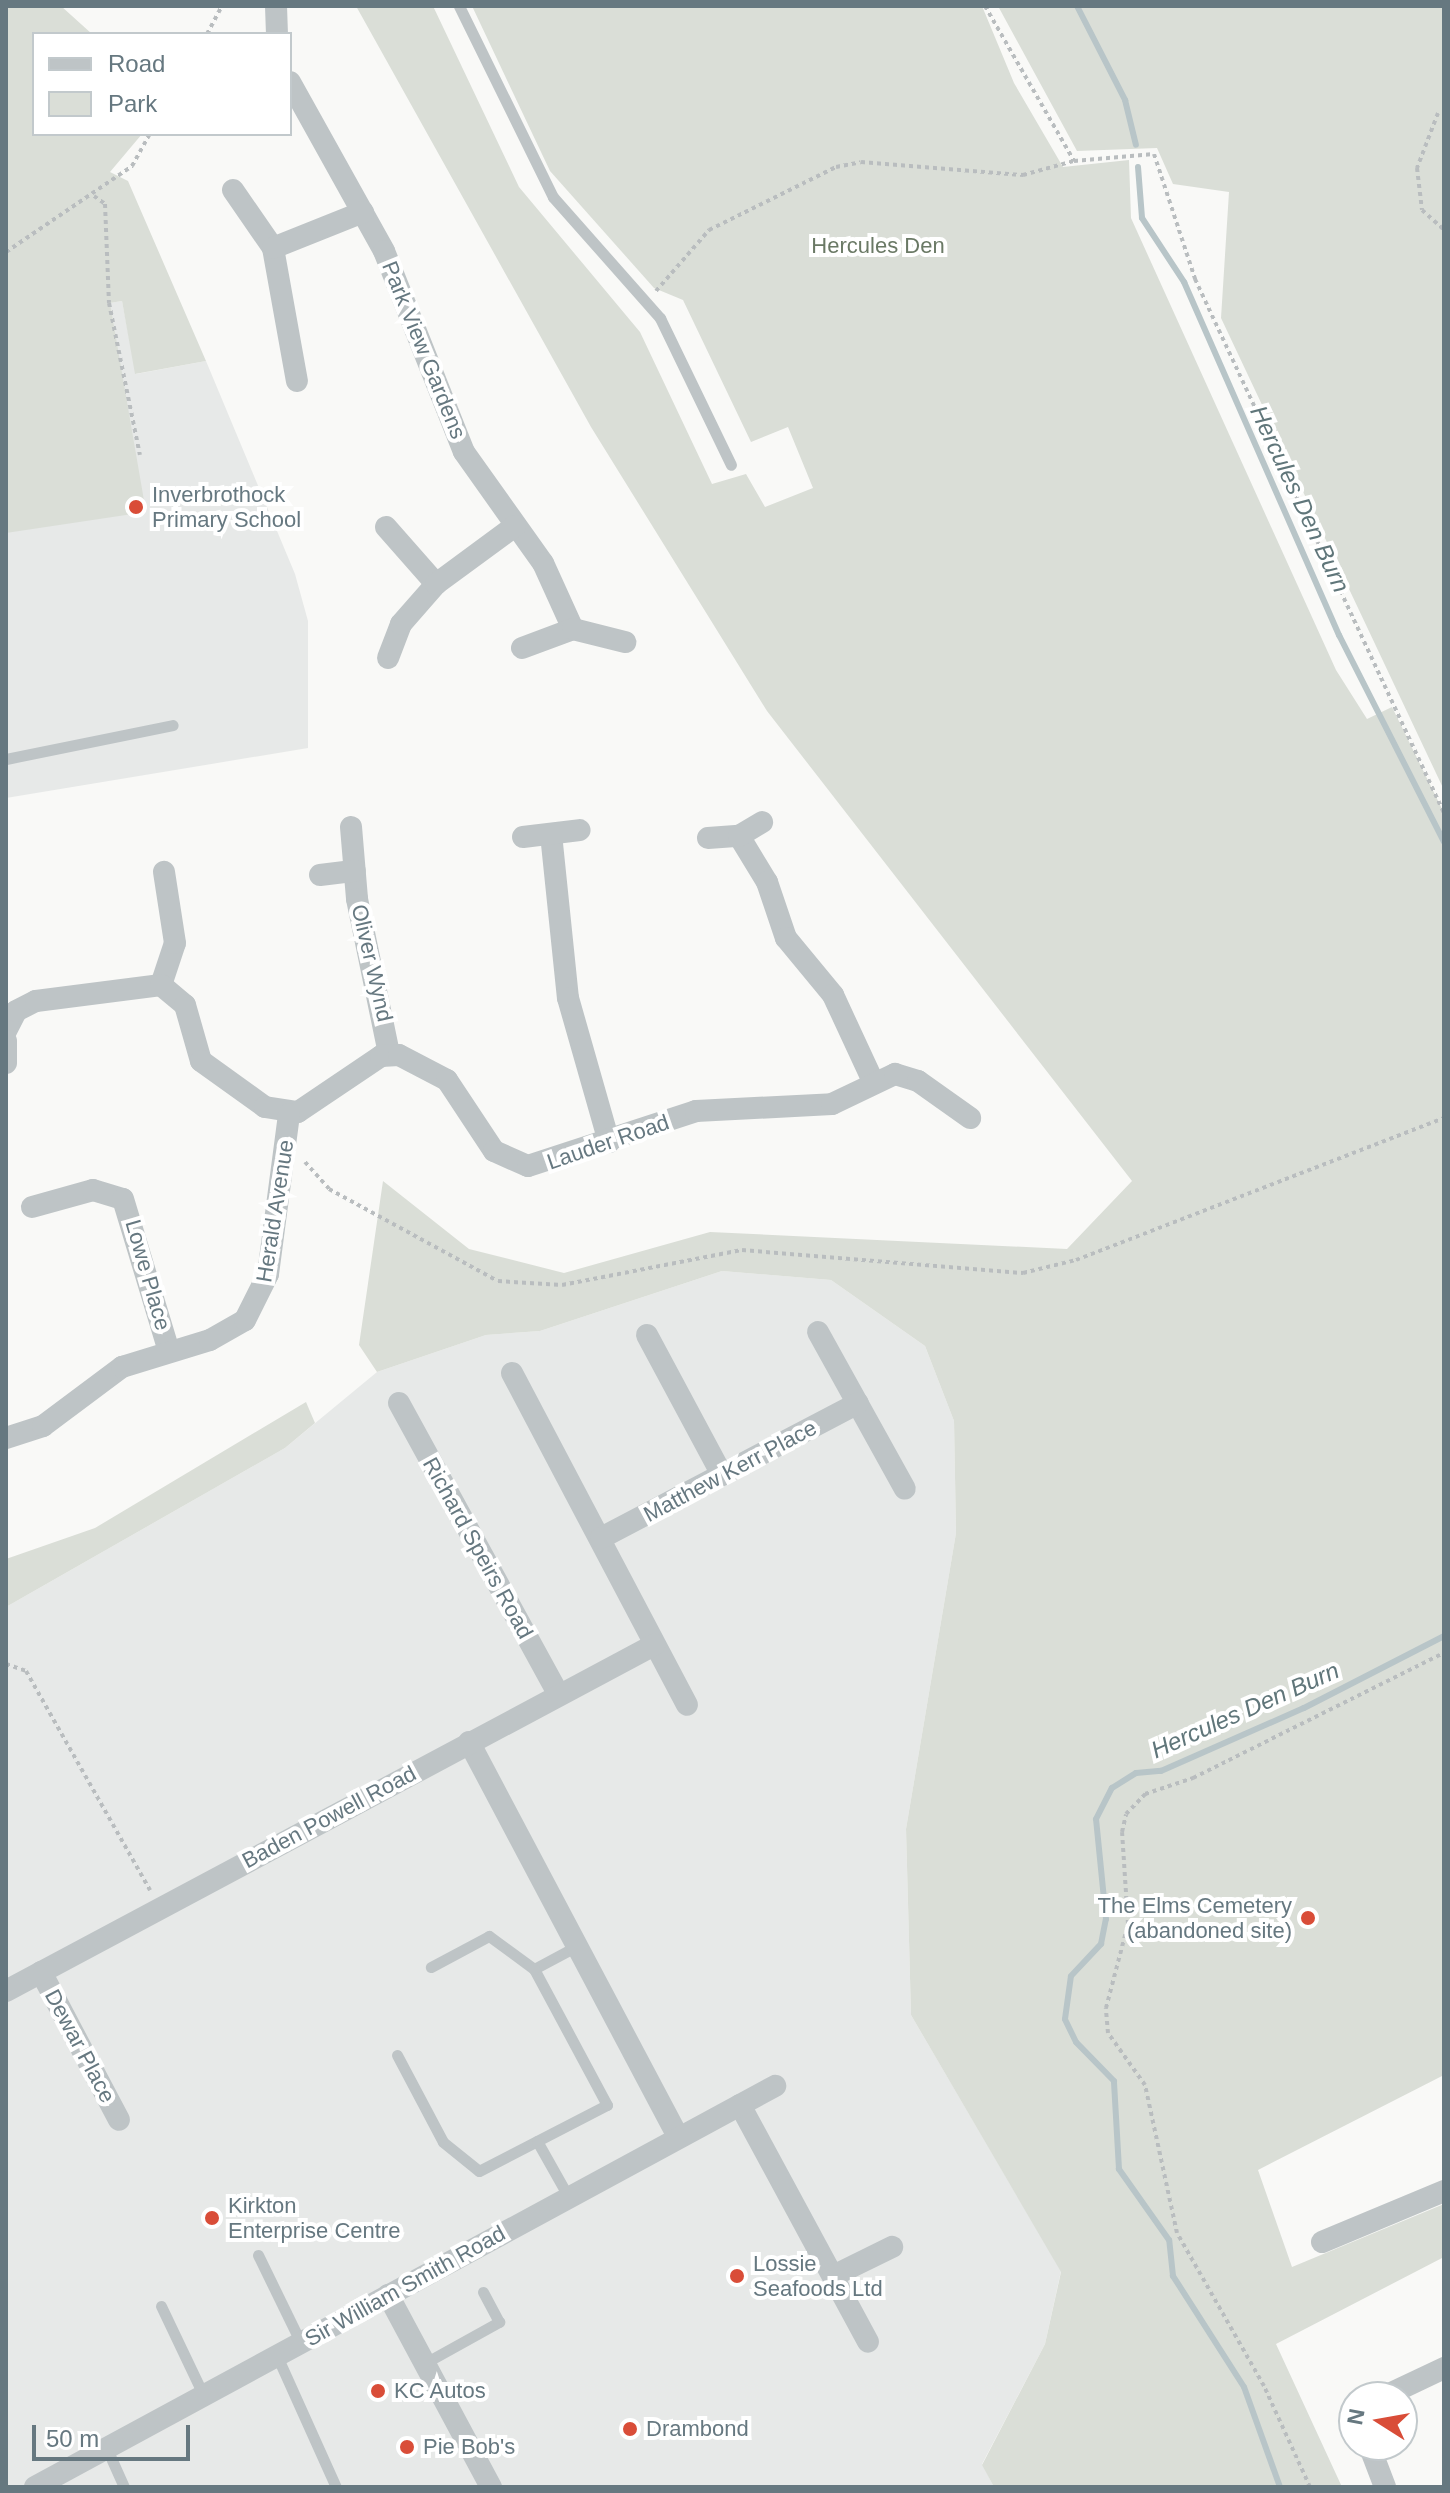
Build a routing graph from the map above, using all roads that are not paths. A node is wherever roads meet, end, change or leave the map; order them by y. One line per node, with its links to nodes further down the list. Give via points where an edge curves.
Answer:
1 (276, 6): 3 (street)
2 (459, 6): 9 (lane, via 553,197 648,300)
3 (277, 32)
4 (292, 86): 6 (street, Park View Gardens)
5 (233, 190): 7 (street)
6 (363, 212): 7 (street); 10 (street, Park View Gardens, via 464,452)
7 (273, 248): 8 (street)
8 (297, 381)
9 (731, 465)
10 (515, 526): 12 (street); 13 (street, Park View Gardens, via 564,596)
11 (386, 527): 12 (street)
12 (436, 584): 16 (street, via 401,624)
13 (573, 629): 14 (street); 15 (street)
14 (625, 642)
15 (522, 648)
16 (388, 658)
17 (173, 725): 18 (lane)
18 (6, 759)
19 (762, 822): 23 (street)
20 (351, 827): 26 (street, Oliver Wynd)
21 (580, 830): 22 (street)
22 (551, 834): 24 (street); 38 (street, via 568,998)
23 (739, 836): 25 (street); 35 (street, via 767,882 786,938 833,995)
24 (523, 837)
25 (708, 838)
26 (355, 871): 28 (street); 33 (street, Oliver Wynd)
27 (164, 872): 29 (street, via 175,943)
28 (320, 875)
29 (161, 985): 30 (street); 36 (street, via 185,1005 201,1061 265,1107)
30 (11, 1003): 31 (street)
31 (6, 1031)
32 (6, 1041): 34 (street)
33 (389, 1054): 36 (street); 38 (street, Lauder Road, via 447,1080 494,1151 515,1163 543,1165)
34 (6, 1063)
35 (872, 1079): 37 (street, via 907,1075); 38 (street, Lauder Road, via 832,1104 696,1111)
36 (289, 1114): 42 (street, Herald Avenue, via 258,1303 231,1331)
37 (970, 1118)
38 (609, 1142)
39 (32, 1207): 42 (street, Lowe Place, via 93,1190 123,1199)
40 (818, 1332): 45 (street)
41 (647, 1335): 47 (street)
42 (169, 1351): 46 (street, Herald Avenue, via 122,1367 43,1426)
43 (512, 1373): 49 (street)
44 (399, 1403): 51 (street, Richard Speirs Road)
45 (858, 1403): 47 (street, Matthew Kerr Place); 48 (street)
46 (6, 1438)
47 (722, 1475): 49 (street, Matthew Kerr Place)
48 (905, 1489)
49 (601, 1538): 50 (street)
50 (654, 1645): 51 (street, Baden Powell Road); 52 (street)
51 (558, 1694): 53 (street, Baden Powell Road)
52 (687, 1705)
53 (469, 1742): 54 (street); 57 (street, Baden Powell Road)
54 (577, 1946): 56 (lane); 63 (street)
55 (431, 1967): 56 (lane, via 489,1936)
56 (534, 1969): 64 (lane, via 607,2105)
57 (41, 1972): 58 (street, Baden Powell Road); 62 (street, Dewar Place)
58 (6, 1991)
59 (397, 2055): 64 (lane, via 443,2142 479,2171)
60 (775, 2086): 61 (street, Sir William Smith Road)
61 (740, 2105): 63 (street, Sir William Smith Road); 70 (street)
62 (119, 2120)
63 (678, 2136): 66 (street, Sir William Smith Road)
64 (537, 2141): 66 (lane)
65 (1444, 2191): 67 (street)
66 (568, 2196): 72 (street, Sir William Smith Road)
67 (1322, 2242)
68 (892, 2247): 70 (street)
69 (258, 2255): 75 (lane)
70 (833, 2276): 74 (street)
71 (483, 2292): 77 (lane, via 499,2322)
72 (388, 2295): 75 (street, Sir William Smith Road); 77 (street)
73 (161, 2306): 80 (lane)
74 (868, 2342)
75 (301, 2343): 76 (street, Sir William Smith Road)
76 (277, 2356): 80 (street, Sir William Smith Road); 85 (lane)
77 (425, 2363): 86 (street)
78 (1444, 2368): 79 (street)
79 (1417, 2381)
80 (204, 2396): 81 (street, Sir William Smith Road)
81 (107, 2449): 83 (street, Sir William Smith Road); 84 (lane)
82 (1375, 2461): 87 (street)
83 (35, 2487)
84 (124, 2487)
85 (336, 2487)
86 (491, 2487)
87 (1385, 2487)

